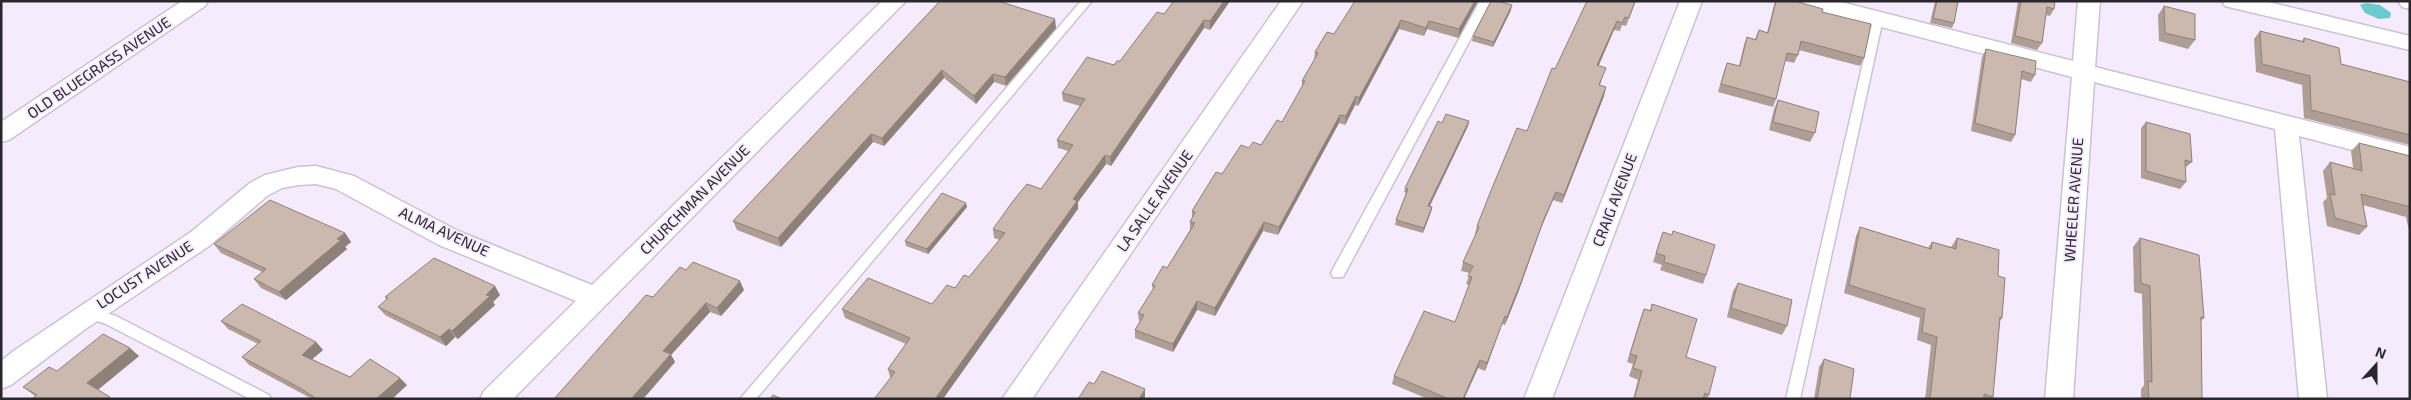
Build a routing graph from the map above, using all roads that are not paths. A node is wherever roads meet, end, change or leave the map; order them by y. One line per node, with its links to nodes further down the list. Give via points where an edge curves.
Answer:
1 (158, 1): 10 (street)
2 (896, 1): 19 (street, CHURCHMAN AVENUE)
3 (1087, 1): 24 (lane)
4 (1292, 1): 25 (street, LA SALLE AVENUE)
5 (1486, 1): 18 (lane)
6 (1692, 1): 26 (street, CRAIG AVENUE)
7 (1809, 1): 11 (street)
8 (2089, 1): 13 (street, WHEELER AVENUE)
9 (2233, 1): 12 (street)
10 (189, 7): 15 (street, OLD BLUEGRASS AVENUE)
11 (1878, 19): 13 (street); 27 (lane)
12 (2410, 43)
13 (2084, 72): 14 (street); 28 (street, WHEELER AVENUE)
14 (2286, 124): 16 (street); 29 (street)
15 (1, 134)
16 (2410, 156)
17 (290, 176): 19 (street, ALMA AVENUE, via 315,175 337,179 429,228); 20 (street, LOCUST AVENUE, via 267,185 246,199 202,238)
18 (1338, 273)
19 (596, 298): 23 (street, CHURCHMAN AVENUE)
20 (87, 312): 21 (street, LOCUST AVENUE); 22 (lane, via 111,320)
21 (1, 377)
22 (264, 399)
23 (494, 399)
24 (747, 399)
25 (1016, 399)
26 (1538, 399)
27 (1792, 399)
28 (2059, 399)
29 (2313, 399)

